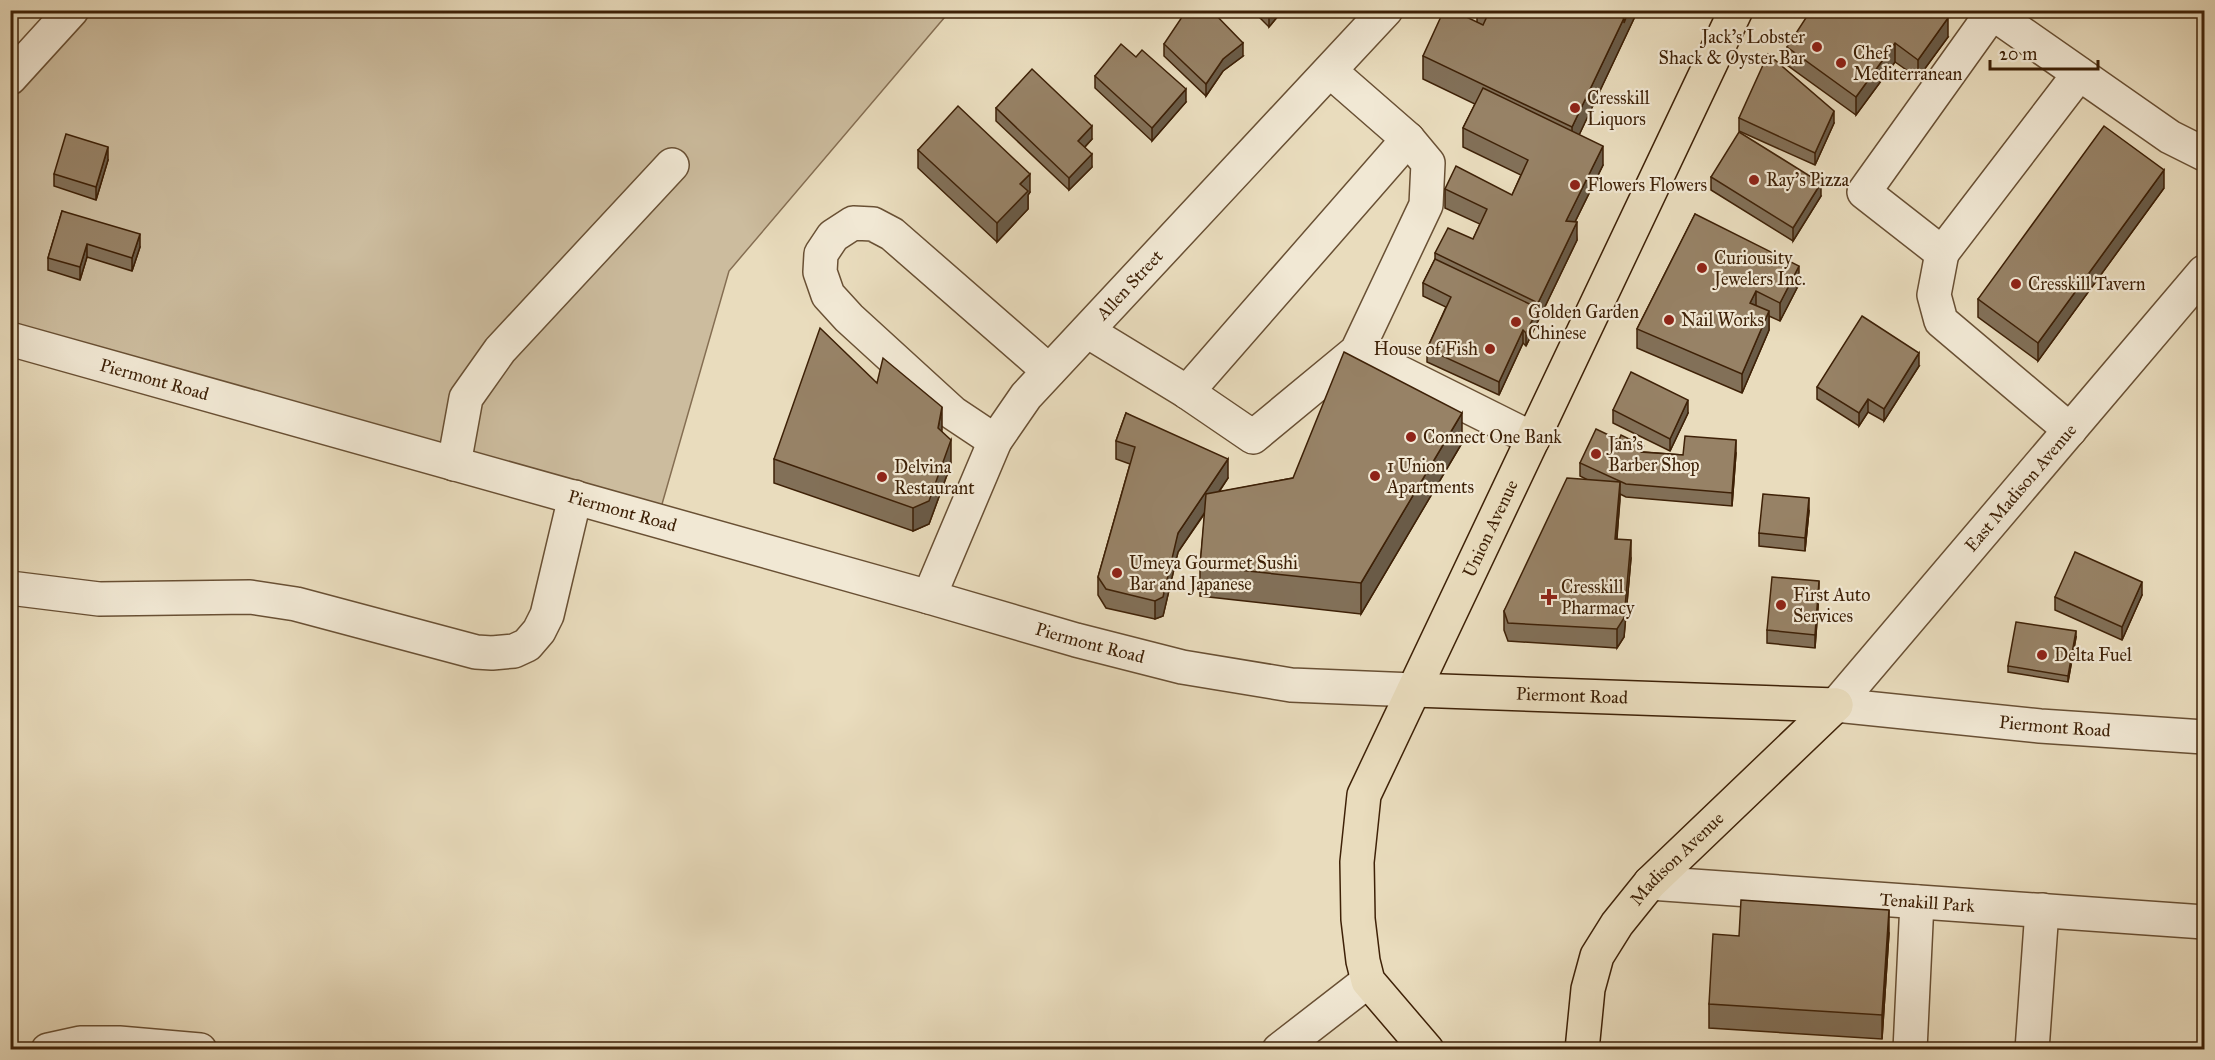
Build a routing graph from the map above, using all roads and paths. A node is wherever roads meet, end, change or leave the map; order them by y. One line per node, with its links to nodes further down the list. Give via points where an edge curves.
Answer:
1 (72, 10): 7 (street)
2 (1386, 10): 5 (street, Allen Street)
3 (1736, 10): 19 (main road, Union Avenue)
4 (1990, 12): 6 (street); 11 (street, via 1864,192)
5 (1330, 71): 8 (street); 13 (street, Allen Street)
6 (2079, 74): 9 (street, via 2170,137); 11 (street)
7 (10, 78)
8 (1408, 139): 15 (street, via 1428,164 1426,205); 17 (street)
9 (2205, 154)
10 (672, 165): 21 (street, via 500,350 466,398)
11 (1941, 253): 18 (street, via 1934,295 1941,321)
12 (2205, 272): 18 (street, East Madison Avenue)
13 (1087, 331): 16 (street, Allen Street); 17 (street)
14 (10, 339): 21 (street, Piermont Road)
15 (1357, 351): 17 (street, via 1253,437); 19 (street)
16 (1049, 371): 20 (street, Allen Street); 20 (street, via 892,234 873,224 853,223 833,236 821,254 819,272 828,296 953,413)
17 (1187, 392)
18 (2070, 430): 26 (street, East Madison Avenue)
19 (1533, 439): 25 (main road, Union Avenue)
20 (995, 441): 24 (street, Allen Street)
21 (454, 464): 22 (street, Piermont Road)
22 (575, 497): 23 (street, via 547,615 527,645 514,651 476,652 296,604 250,597 99,599); 24 (street, Piermont Road)
23 (10, 588)
24 (929, 597): 25 (street, Piermont Road, via 1182,667 1291,685)
25 (1414, 690): 26 (main road, Piermont Road); 32 (main road, Union Avenue, via 1364,795 1361,813 1358,919)
26 (1836, 705): 27 (street, Piermont Road, via 2040,726); 28 (main road, Madison Avenue)
27 (2205, 737)
28 (1650, 883): 29 (street, Tenakill Park); 37 (main road, Madison Avenue, via 1597,956 1588,989)
29 (1917, 902): 30 (street, Tenakill Park); 38 (street)
30 (2042, 910): 31 (street, Tenakill Park); 39 (street)
31 (2205, 922)
32 (1368, 981): 35 (street); 36 (main road, Union Avenue)
33 (48, 1050): 34 (street, via 80,1043 119,1042)
34 (200, 1050)
35 (1279, 1050)
36 (1427, 1050)
37 (1582, 1050)
38 (1910, 1050)
39 (2032, 1050)

